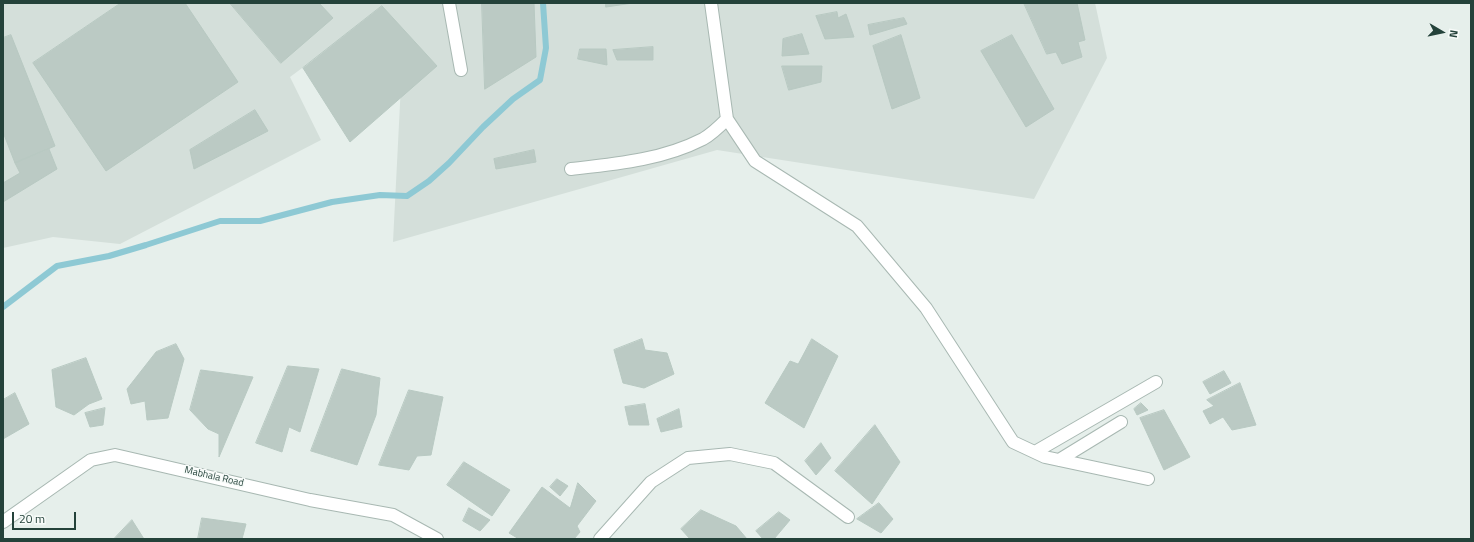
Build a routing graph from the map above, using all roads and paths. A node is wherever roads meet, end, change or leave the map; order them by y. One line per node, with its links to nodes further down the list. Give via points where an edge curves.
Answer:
1 (449, 3): 3 (street)
2 (711, 3): 4 (street)
3 (460, 70)
4 (727, 119): 5 (street, via 704,138 672,152 629,162); 8 (street, via 755,161 857,226 926,308 1012,442)
5 (571, 169)
6 (1156, 382): 8 (street)
7 (1121, 422): 9 (street)
8 (1035, 452): 9 (street)
9 (1058, 460): 10 (street)
10 (1148, 479)
11 (848, 517): 14 (street, via 774,463 730,454 688,458 663,474 651,482)
12 (3, 522): 13 (street, Mabhala Road, via 91,460 115,455 310,500 393,515)
13 (437, 539)
14 (600, 539)

